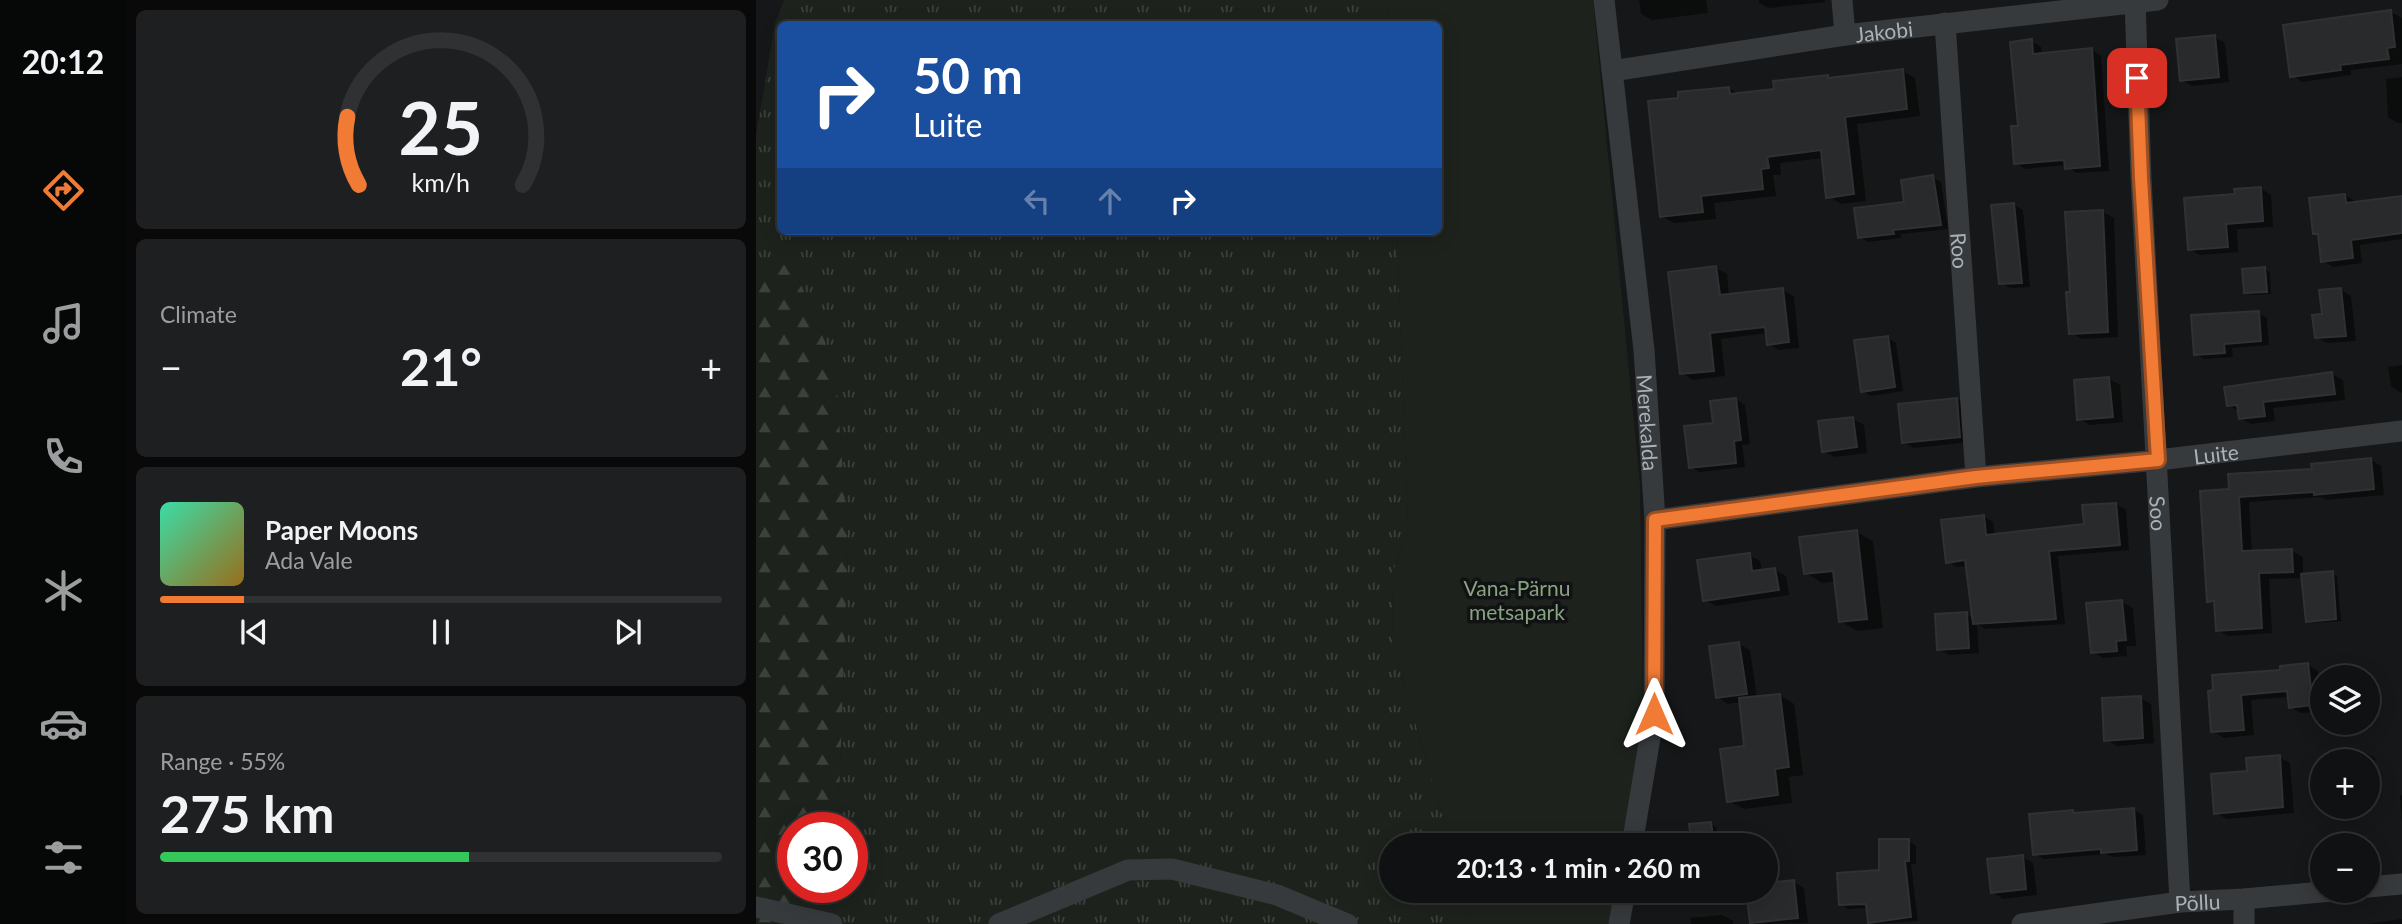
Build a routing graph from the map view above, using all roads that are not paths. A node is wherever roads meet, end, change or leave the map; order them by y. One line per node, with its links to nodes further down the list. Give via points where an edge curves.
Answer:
1 (1604, 0): 7 (street, Merekalda)
2 (1842, 0): 6 (street)
3 (2158, 0): 4 (street, Jakobi)
4 (2135, 1): 5 (street, Jakobi); 9 (street, Soo)
5 (1945, 23): 6 (street, Jakobi); 10 (street, Roo)
6 (1845, 35): 7 (street, Jakobi)
7 (1612, 71): 11 (street, Merekalda, via 1644,350)
8 (2402, 430): 9 (street, Luite)
9 (2158, 460): 10 (street, Luite); 17 (street, Soo)
10 (1976, 477): 11 (street, Luite)
11 (1655, 520): 12 (street, Merekalda, via 1654,714)
12 (1634, 833)
13 (2402, 884): 14 (street)
14 (2380, 886)
15 (2310, 893): 16 (street, Põllu)
16 (2244, 899): 17 (street, Põllu); 25 (street)
17 (2180, 902): 24 (street, Põllu)
18 (1623, 903): 23 (street)
19 (756, 907): 20 (street)
20 (832, 924)
21 (999, 924): 22 (street, via 1128,870 1172,869 1277,895)
22 (1348, 924)
23 (1619, 924)
24 (2022, 924)
25 (2244, 924)

